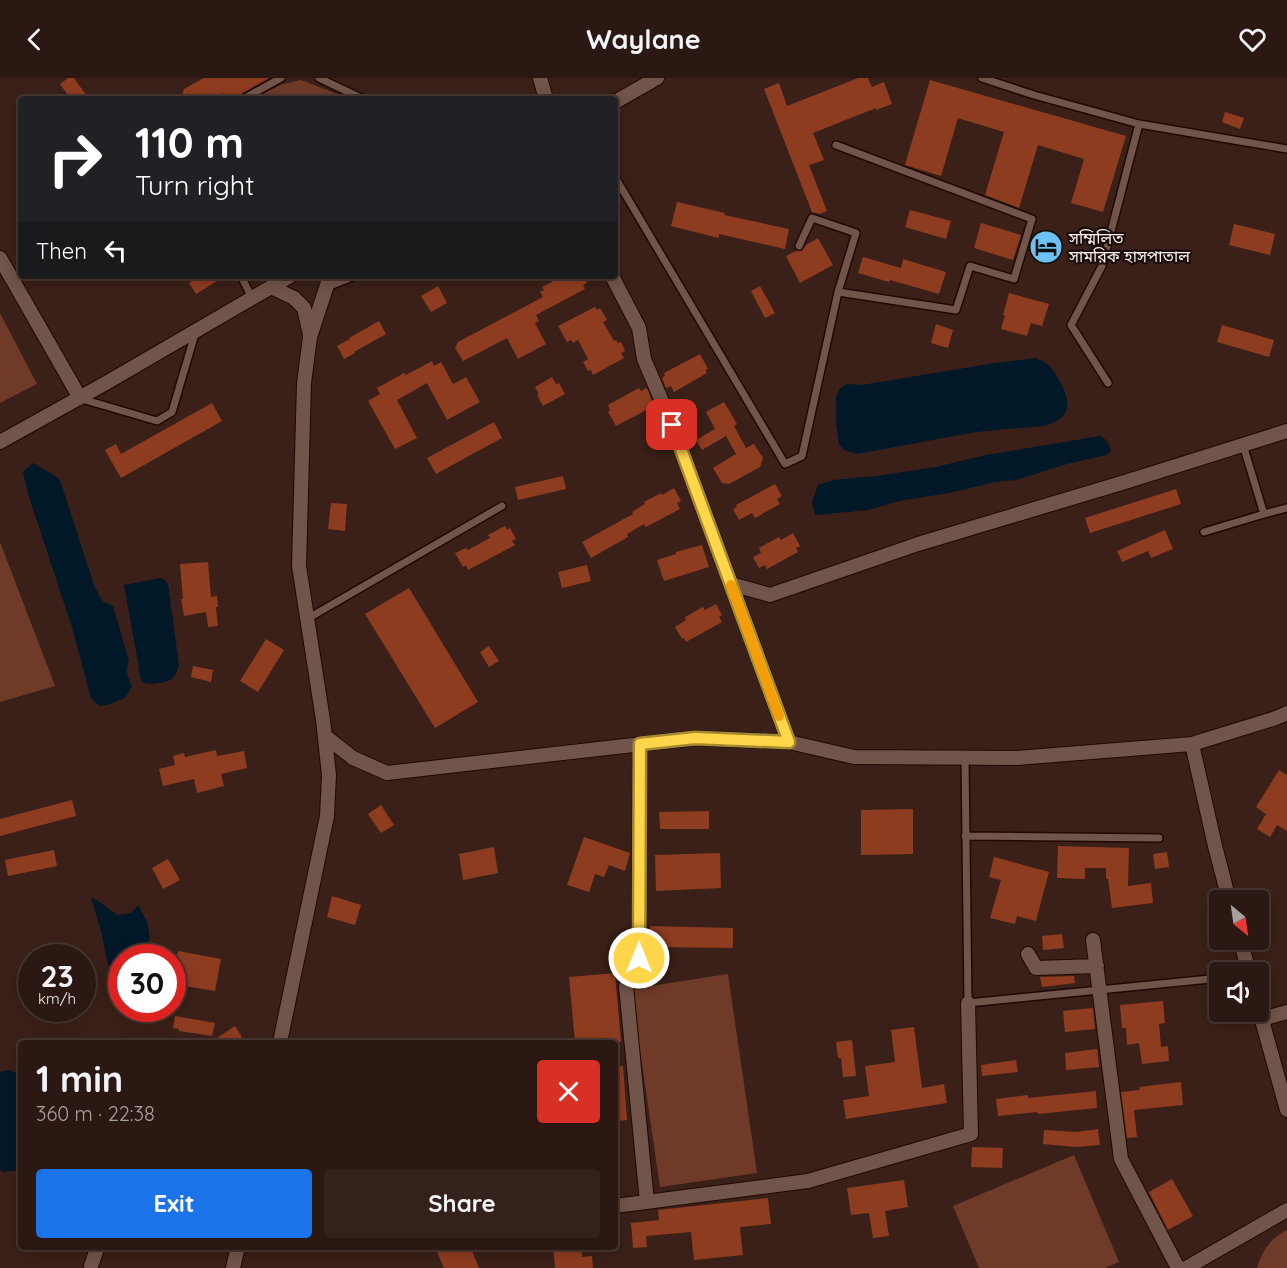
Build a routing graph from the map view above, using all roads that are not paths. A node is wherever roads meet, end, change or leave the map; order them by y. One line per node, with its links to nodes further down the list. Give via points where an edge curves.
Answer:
1 (281, 78): 6 (lane)
2 (320, 78): 7 (lane)
3 (540, 78): 8 (street)
4 (657, 78): 9 (street)
5 (982, 78): 10 (lane)
6 (248, 96)
7 (357, 96)
8 (545, 96)
9 (618, 100)
10 (1140, 124): 12 (lane); 25 (lane, via 1102,266 1071,326)
11 (836, 145): 21 (lane, via 1032,219 1014,279 970,266 956,310)
12 (1287, 149)
13 (618, 182): 21 (lane, via 785,464 802,456)
14 (799, 246): 21 (lane, via 812,218 856,233)
15 (0, 258): 26 (street)
16 (242, 279): 22 (lane)
17 (285, 279): 20 (street)
18 (614, 279): 34 (street, via 639,328 644,359)
19 (328, 281): 24 (street)
20 (271, 287): 22 (street); 24 (street, via 294,298 304,308)
21 (838, 292)
22 (252, 298): 23 (street)
23 (196, 331): 26 (street); 26 (lane, via 172,412 158,420)
24 (310, 337): 35 (street, via 304,383 299,566)
25 (1108, 382)
26 (80, 398): 28 (street)
27 (1287, 431): 29 (street)
28 (0, 442)
29 (1244, 445): 32 (lane); 34 (street, via 918,544 770,595)
30 (502, 506): 35 (lane)
31 (1287, 508): 32 (lane)
32 (1264, 514): 33 (lane)
33 (1204, 532)
34 (731, 584): 38 (street)
35 (307, 619): 37 (street)
36 (1287, 713): 40 (street)
37 (325, 735): 39 (street, via 353,758 387,773); 53 (street, via 327,816)
38 (789, 742): 39 (street, via 695,738); 41 (street, via 854,757)
39 (640, 744): 55 (street, via 639,958 626,986)
40 (1192, 744): 41 (street, via 1017,758); 44 (street)
41 (965, 758): 42 (lane)
42 (965, 836): 43 (lane); 49 (lane)
43 (1159, 838)
44 (1226, 890)
45 (1093, 940): 47 (street)
46 (1028, 954): 47 (street, via 1036,968)
47 (1097, 966): 62 (street, via 1121,1159)
48 (1209, 979): 49 (lane)
49 (968, 1003): 55 (street, via 971,1134 808,1181)
50 (1287, 1012): 51 (street)
51 (1269, 1013)
52 (1263, 1022): 54 (street)
53 (280, 1040)
54 (1287, 1110)
55 (647, 1202): 56 (street)
56 (618, 1206)
57 (1287, 1210): 63 (street)
58 (97, 1250): 60 (street)
59 (237, 1250): 61 (street)
60 (91, 1266)
61 (233, 1268)
62 (1178, 1268)
63 (1186, 1268)

